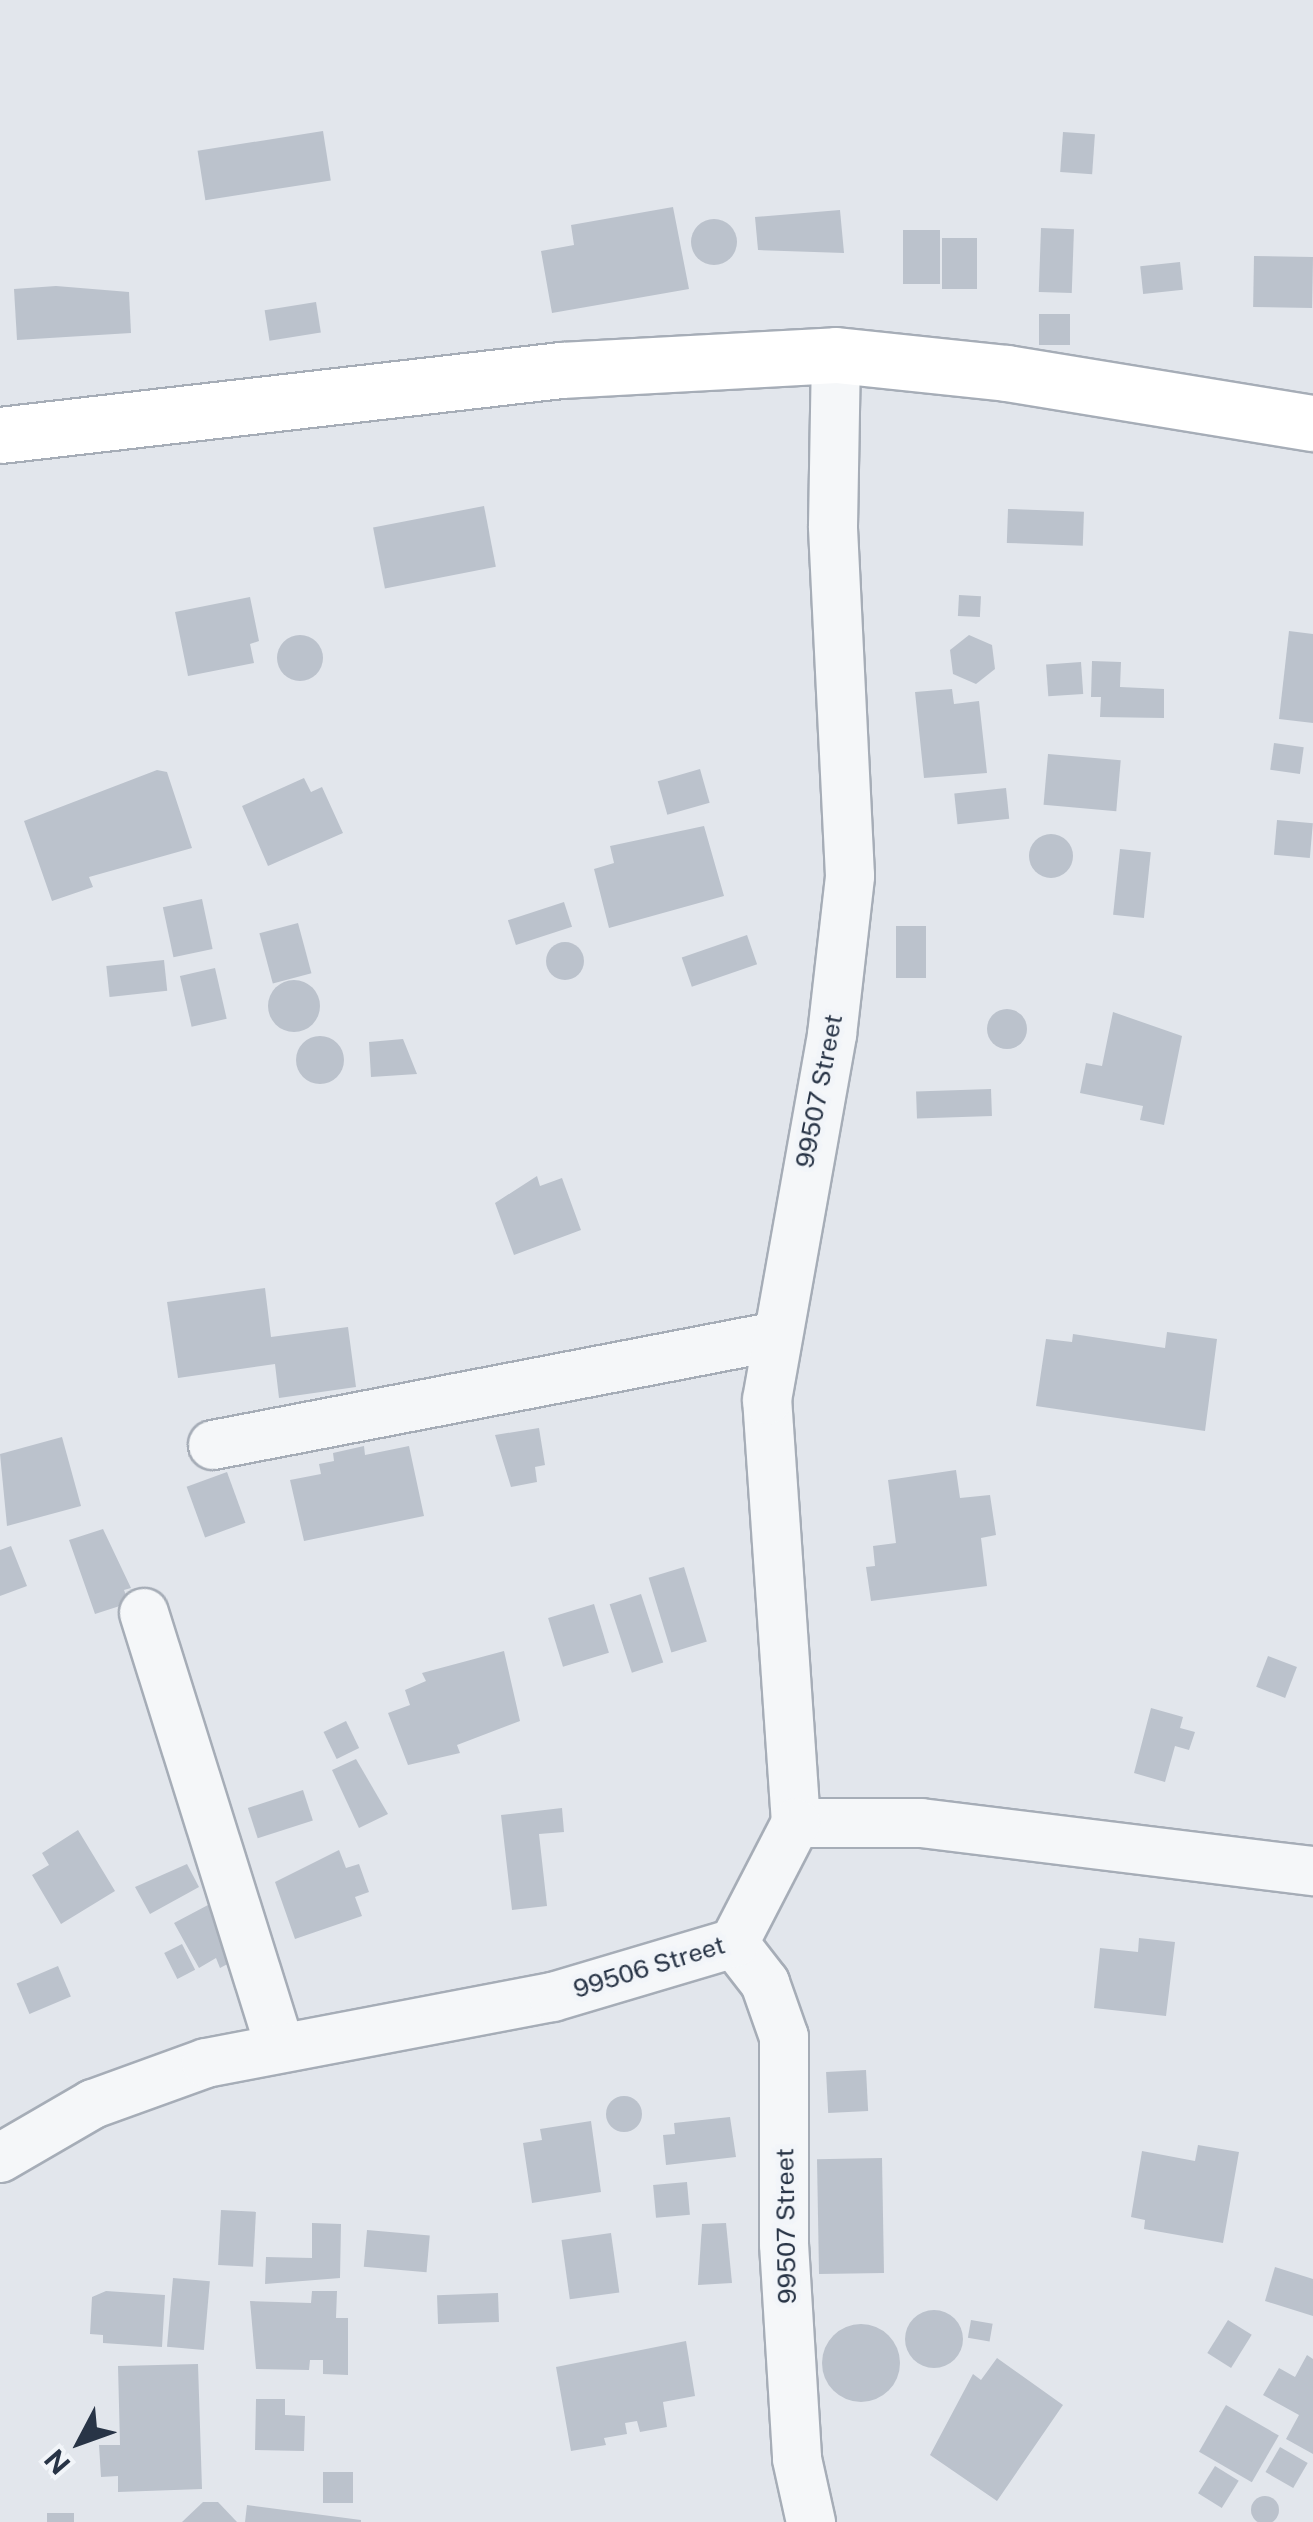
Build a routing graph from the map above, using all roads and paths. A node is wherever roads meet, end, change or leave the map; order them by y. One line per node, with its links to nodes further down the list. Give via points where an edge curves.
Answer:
1 (836, 355): 2 (street, via 1007,373); 3 (street, via 560,370); 4 (street, 99507 Street, via 832,526 850,876 832,1035)
2 (1313, 423)
3 (0, 435)
4 (772, 1336): 5 (street); 7 (street, 99507 Street, via 766,1455)
5 (213, 1445)
6 (144, 1613): 10 (street)
7 (796, 1824): 8 (street, via 921,1823); 9 (street, 99506 Street)
8 (1313, 1871)
9 (734, 1943): 10 (street, 99506 Street, via 553,1997); 12 (street, 99507 Street, via 765,1983 784,2037 785,2264 797,2460)
10 (279, 2043): 11 (street, 99506 Street, via 106,2098)
11 (0, 2158)
12 (811, 2522)

